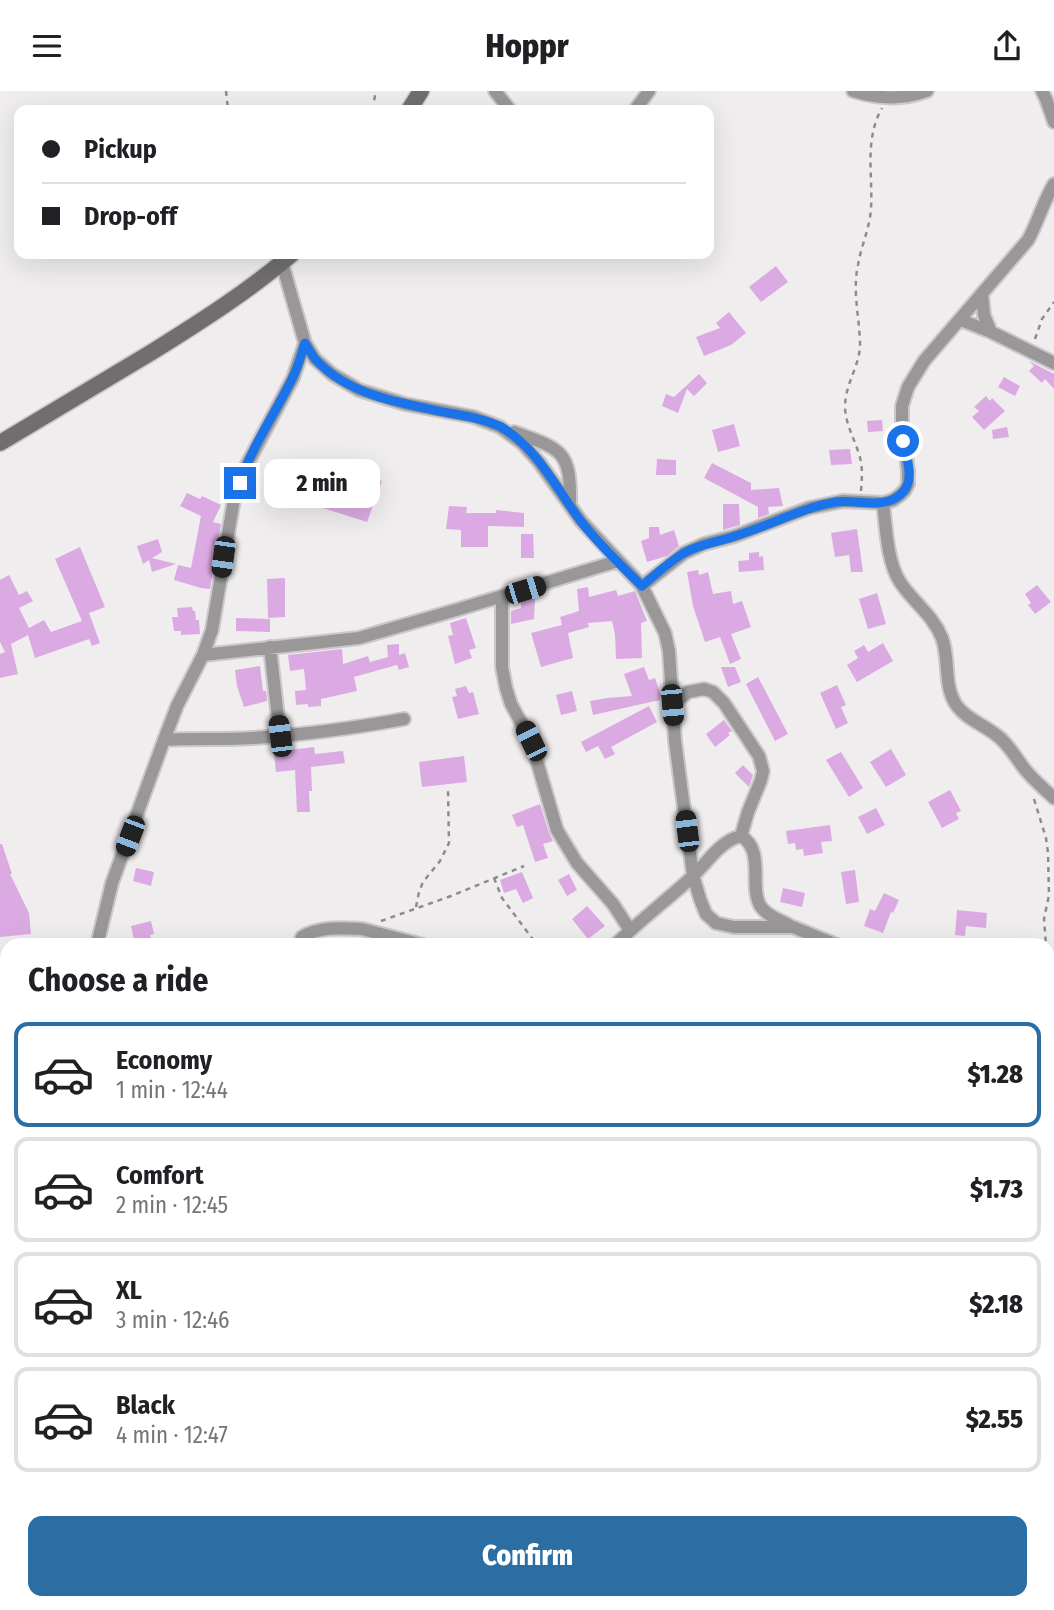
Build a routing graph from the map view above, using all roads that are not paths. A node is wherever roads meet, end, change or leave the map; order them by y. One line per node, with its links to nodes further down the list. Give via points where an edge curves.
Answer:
1 (495, 91): 5 (street)
2 (853, 91): 3 (street, via 888,98)
3 (928, 91)
4 (1042, 91): 6 (street)
5 (506, 105)
6 (1054, 122)
7 (1054, 184): 10 (street, via 1028,240)
8 (286, 259): 16 (main road, via 204,319)
9 (287, 259): 13 (street)
10 (982, 294): 11 (street); 12 (street)
11 (961, 320): 12 (street); 17 (street, via 908,387 902,406 908,484 900,495)
12 (990, 332): 14 (street)
13 (305, 343): 15 (street, via 332,374 359,390); 23 (street, via 293,378 245,468 234,499 212,630)
14 (1054, 363)
15 (500, 427): 18 (street, via 523,443); 18 (street, via 563,455)
16 (0, 443)
17 (883, 503): 20 (street, via 843,501 809,508 704,544 684,553); 28 (street, via 895,571 939,630 953,700 964,714 1002,739)
18 (570, 505): 19 (street)
19 (618, 561): 20 (street); 21 (street)
20 (642, 586): 24 (street, via 665,633)
21 (502, 597): 22 (street, via 359,638); 32 (street, via 506,688 531,741 557,830)
22 (270, 647): 23 (street); 26 (street)
23 (203, 655): 27 (street)
24 (672, 705): 29 (street, via 688,692 713,692 759,756 761,780); 30 (street)
25 (404, 719): 26 (street)
26 (280, 736): 27 (street)
27 (164, 740): 33 (street, via 112,883)
28 (1054, 798)
29 (741, 835): 30 (street, via 725,843); 31 (street, via 752,848 762,908)
30 (693, 876): 31 (street, via 699,899 716,923); 32 (street)
31 (793, 927): 37 (street)
32 (630, 930): 36 (street)
33 (99, 938)
34 (302, 938): 35 (street, via 317,930 362,929)
35 (396, 938)
36 (622, 938)
37 (822, 938)

